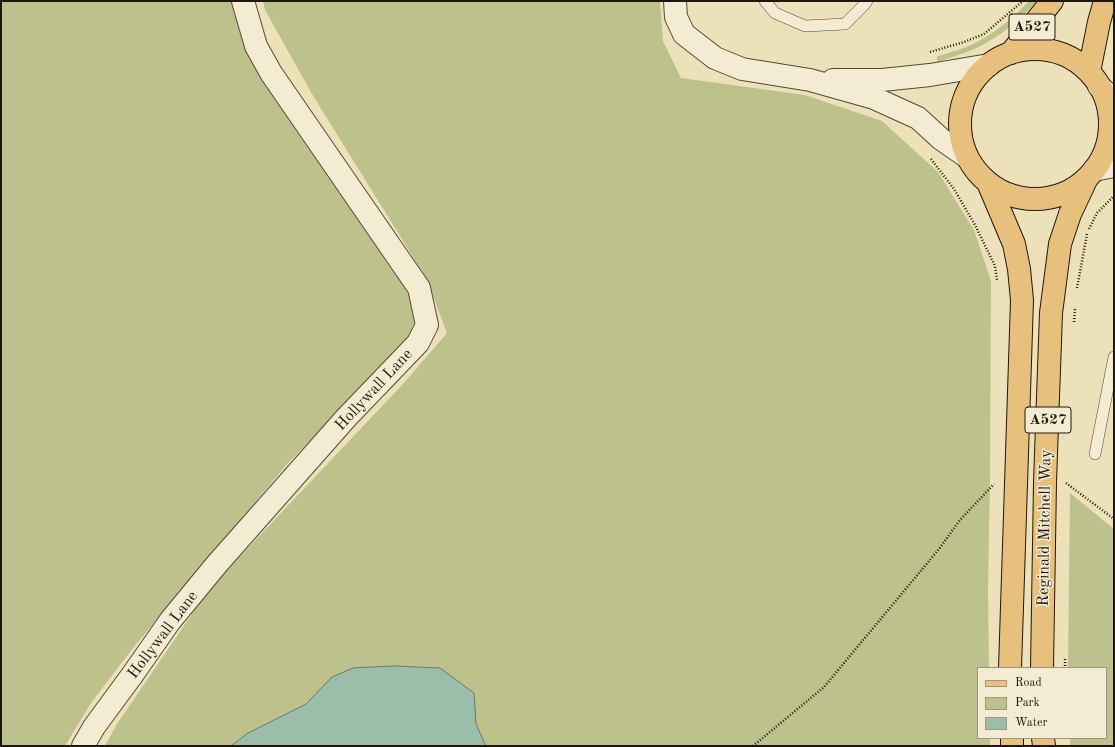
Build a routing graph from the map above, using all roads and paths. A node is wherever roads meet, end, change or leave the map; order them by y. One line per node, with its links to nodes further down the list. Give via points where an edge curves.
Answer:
1 (243, 1): 33 (street, Hollywall Lane, via 256,46 271,73 419,288 427,325 418,343 322,446 170,621)
2 (674, 1): 11 (street, via 676,17 684,34 715,58 742,69)
3 (765, 1): 4 (lane, via 775,13 805,26 845,24)
4 (867, 1)
5 (1023, 1): 9 (path, via 984,34 930,52)
6 (1052, 1): 8 (main road, A527)
7 (1105, 1): 12 (main road, via 1099,22)
8 (1011, 53): 10 (main road); 12 (main road, via 1029,50 1065,56 1076,62)
9 (930, 56)
10 (989, 65): 11 (street, via 941,74 882,80); 14 (main road, via 969,87 962,104 960,130)
11 (810, 80): 14 (street, via 874,98 918,118 941,139)
12 (1101, 86): 15 (main road, Reginald Mitchell Way, via 1108,109 1109,130)
13 (927, 154): 18 (path, via 954,189 975,225 995,266)
14 (967, 157): 16 (main road)
15 (1098, 172): 16 (main road, via 1067,192 1045,199 1017,197); 31 (main road, Reginald Mitchell Way / A527, via 1070,214 1060,244 1052,313 1045,482)
16 (990, 185): 30 (main road, Reginald Mitchell Way / A527, via 1014,244 1022,300)
17 (1114, 196): 19 (path, via 1097,213 1088,231)
18 (998, 282)
19 (1077, 290)
20 (1075, 305): 21 (path)
21 (1073, 329)
22 (1114, 357): 23 (lane)
23 (1095, 454)
24 (1066, 476): 25 (path)
25 (1066, 483): 27 (path); 28 (path)
26 (997, 488): 34 (path, via 997,480 960,520 939,549 824,687)
27 (1066, 491)
28 (1114, 519)
29 (1065, 653): 32 (path)
30 (1010, 667)
31 (1042, 667)
32 (1065, 667)
33 (83, 746)
34 (753, 746)

